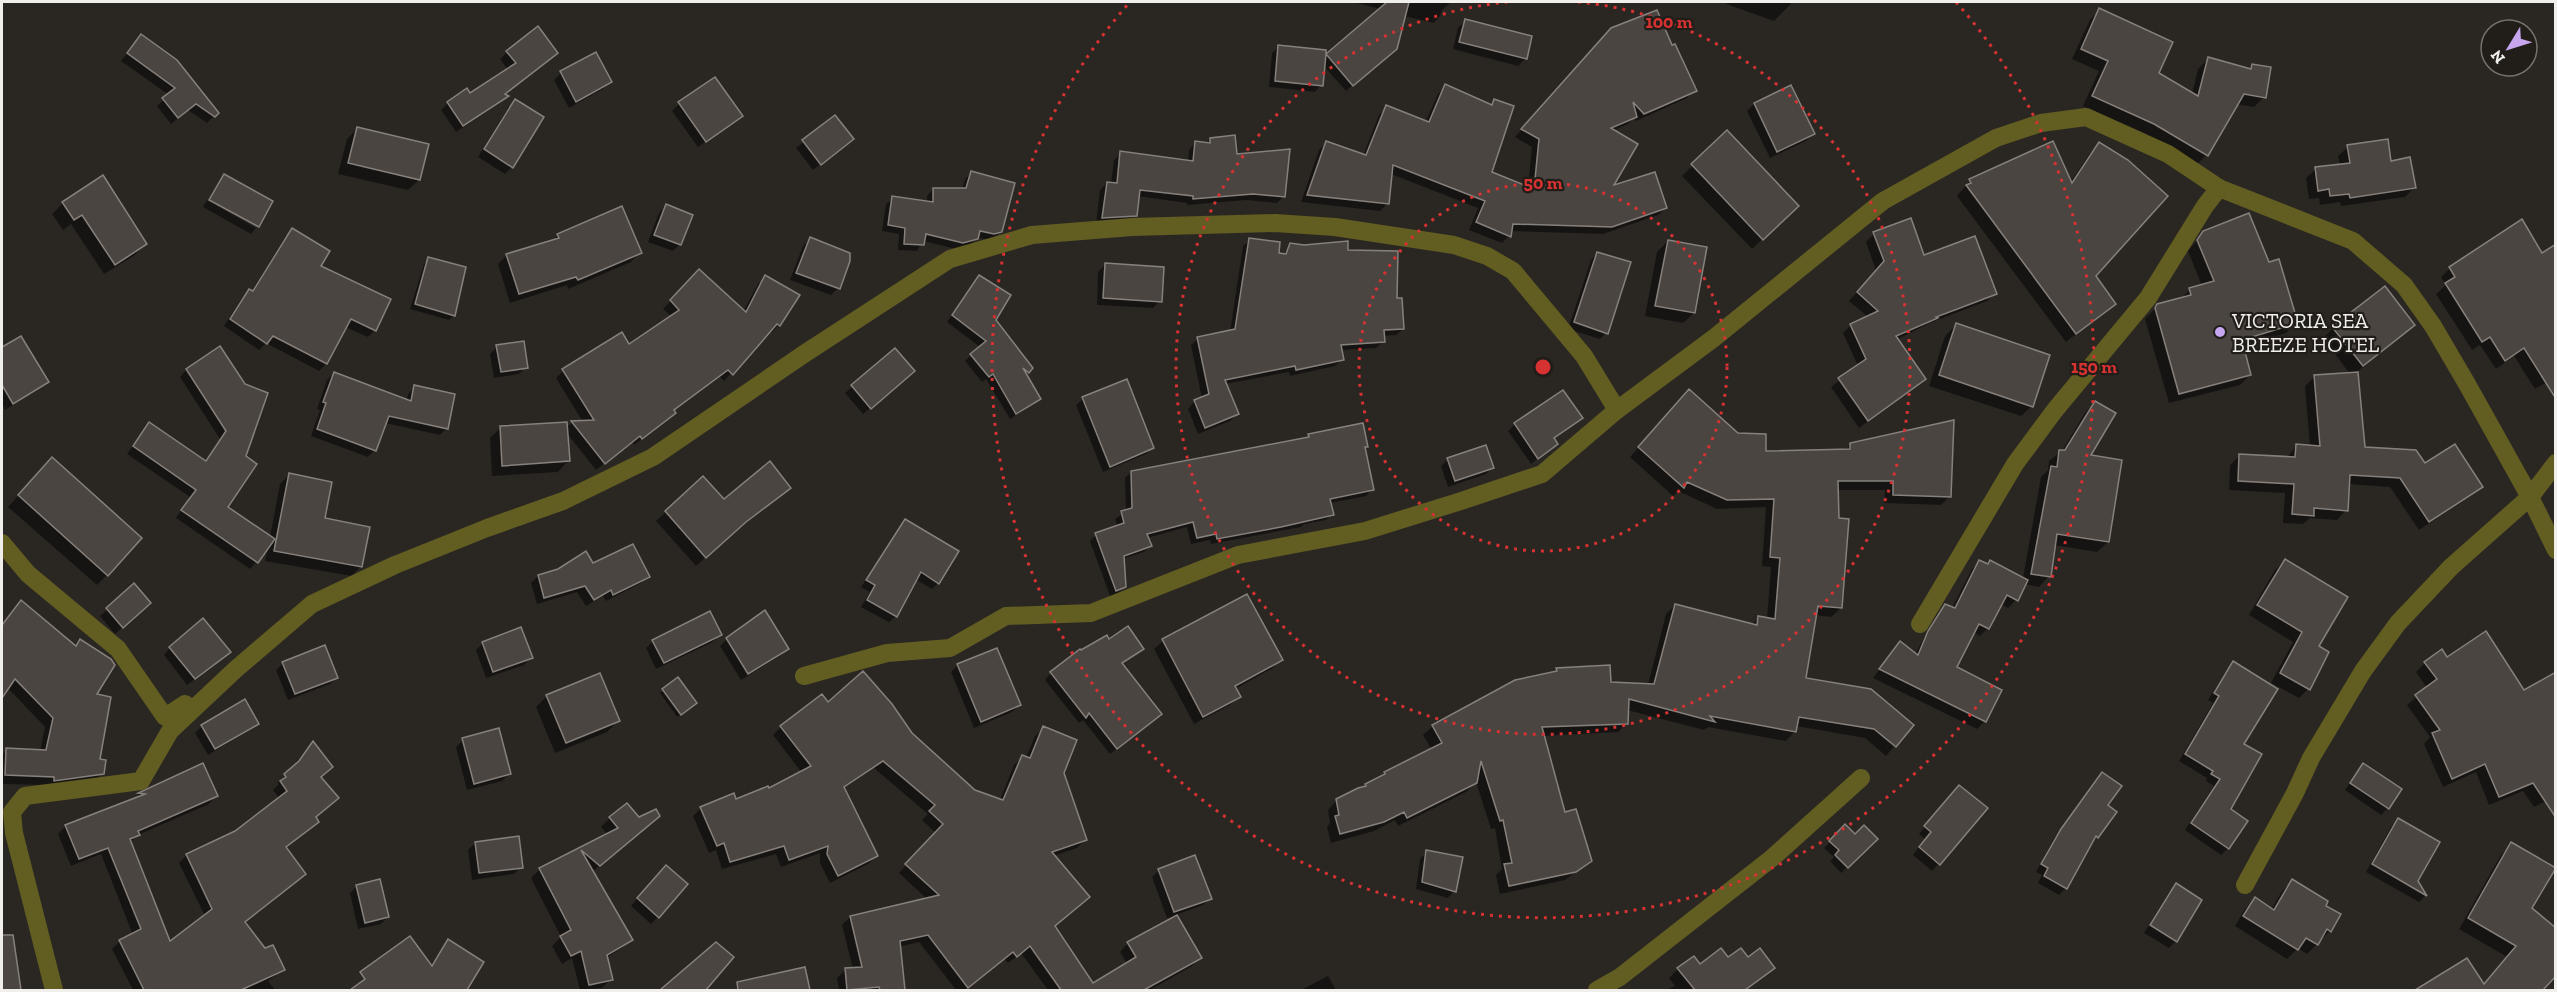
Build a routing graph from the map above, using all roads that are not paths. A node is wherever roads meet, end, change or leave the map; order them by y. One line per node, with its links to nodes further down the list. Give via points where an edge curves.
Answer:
1 (2219, 188): 2 (street, via 2168,154 2086,117 2041,123 1996,138 1883,201 1714,338); 4 (street, via 2353,241 2404,285 2433,326); 7 (street, via 2148,298 2015,464)
2 (1617, 410): 8 (street, via 1584,356 1513,271 1487,256 1455,245 1335,227 1275,223 1132,227 1032,235 950,259 653,457 563,501 394,565 312,604); 9 (street, via 1542,474 1458,502 1365,531 1238,555 1091,613 1006,616 950,648 887,653)
3 (2556, 463): 4 (street)
4 (2530, 497): 6 (street); 11 (street, via 2451,567 2398,622 2363,671 2311,758)
5 (2, 543): 8 (street, via 28,574 118,649 165,717)
6 (2556, 550)
7 (1920, 624)
8 (236, 669): 12 (street, via 170,731 141,781 25,796 12,812)
9 (804, 676)
10 (1861, 778): 13 (street, via 1772,858)
11 (2245, 885)
12 (54, 990)
13 (1597, 990)

